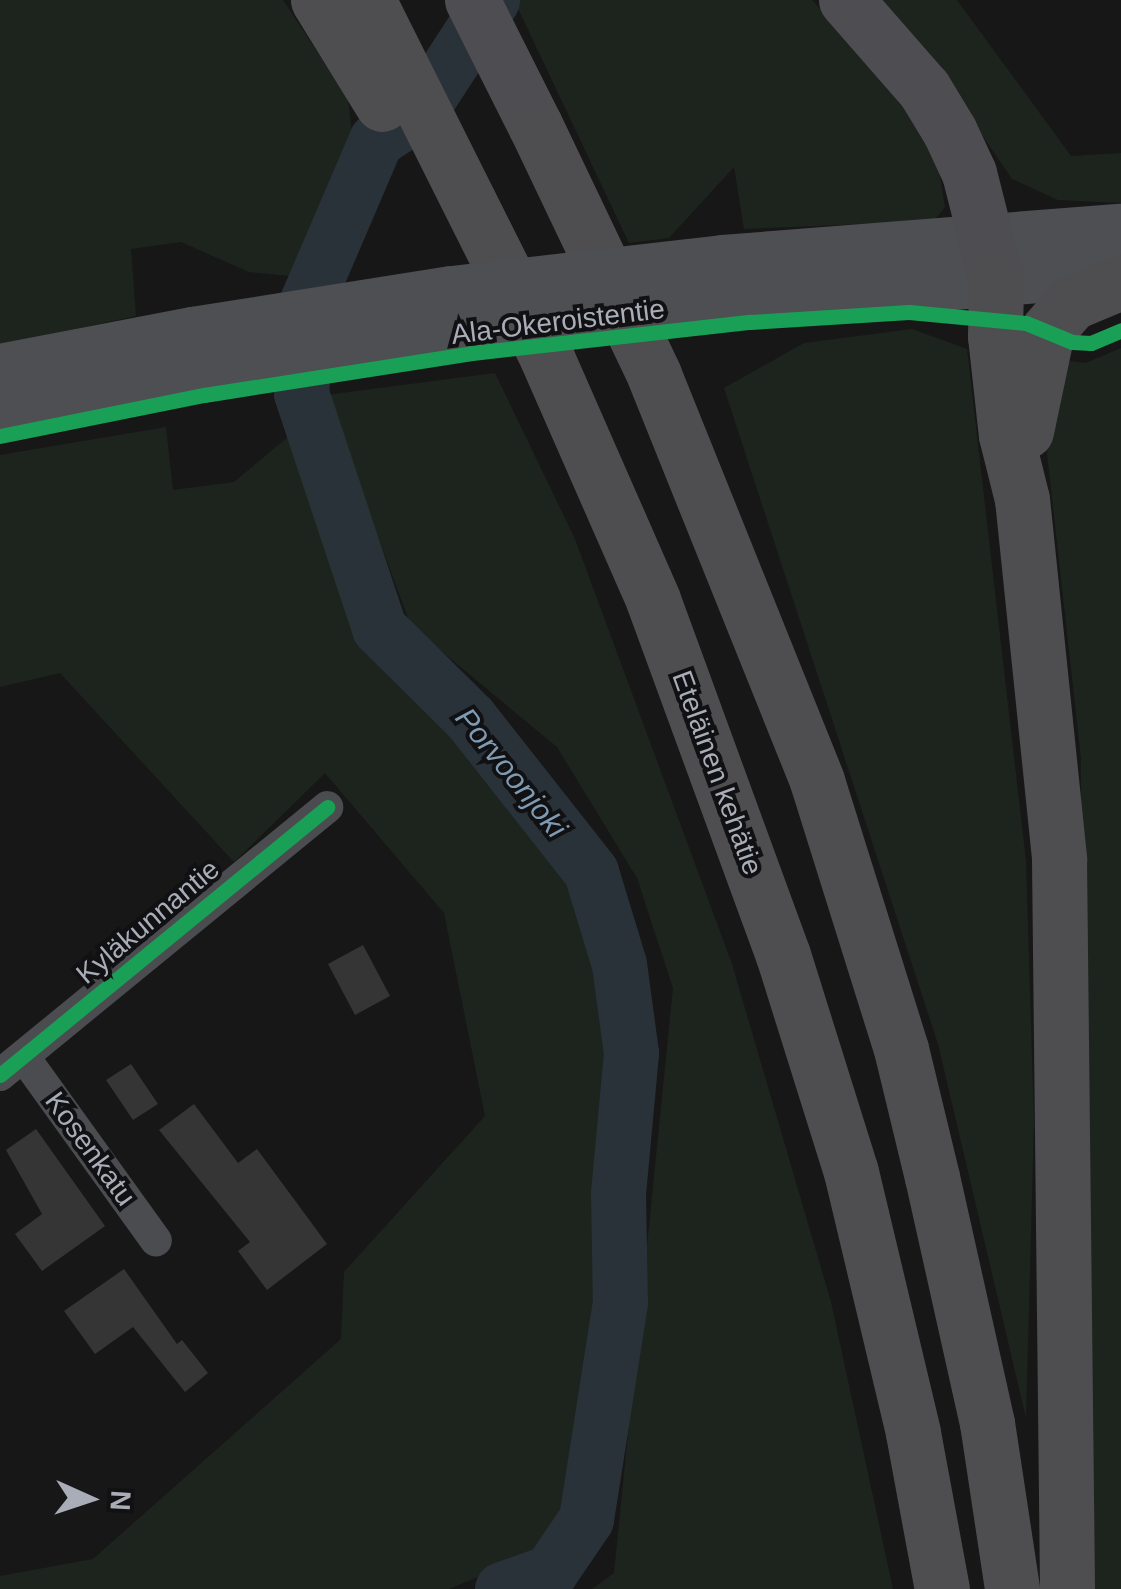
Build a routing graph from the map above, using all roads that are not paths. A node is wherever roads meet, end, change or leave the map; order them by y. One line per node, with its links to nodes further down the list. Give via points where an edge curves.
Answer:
1 (318, 0): 4 (highway, Eteläinen kehätie)
2 (472, 0): 17 (highway, via 654,374 817,781 901,1049 932,1177 987,1423)
3 (846, 0): 6 (highway, via 924,89 950,132)
4 (364, 22): 16 (highway, Eteläinen kehätie, via 653,600 784,955 851,1172)
5 (1121, 230): 6 (main road, Ala-Okeroistentie)
6 (993, 262): 7 (main road, Ala-Okeroistentie); 9 (main road, Ala-Okeroistentie, bridge, via 452,292); 12 (highway, via 1006,435)
7 (1121, 270)
8 (1121, 282): 12 (highway, via 1071,303 1046,330 1037,354)
9 (196, 352): 10 (main road, Ala-Okeroistentie); 11 (main road, Ala-Okeroistentie)
10 (0, 370)
11 (0, 414)
12 (1022, 499): 18 (highway, via 1059,860)
13 (327, 807): 14 (street, Kyläkunnantie)
14 (12, 1066): 15 (street, Kosenkatu)
15 (156, 1241)
16 (942, 1589)
17 (1012, 1589)
18 (1067, 1589)

